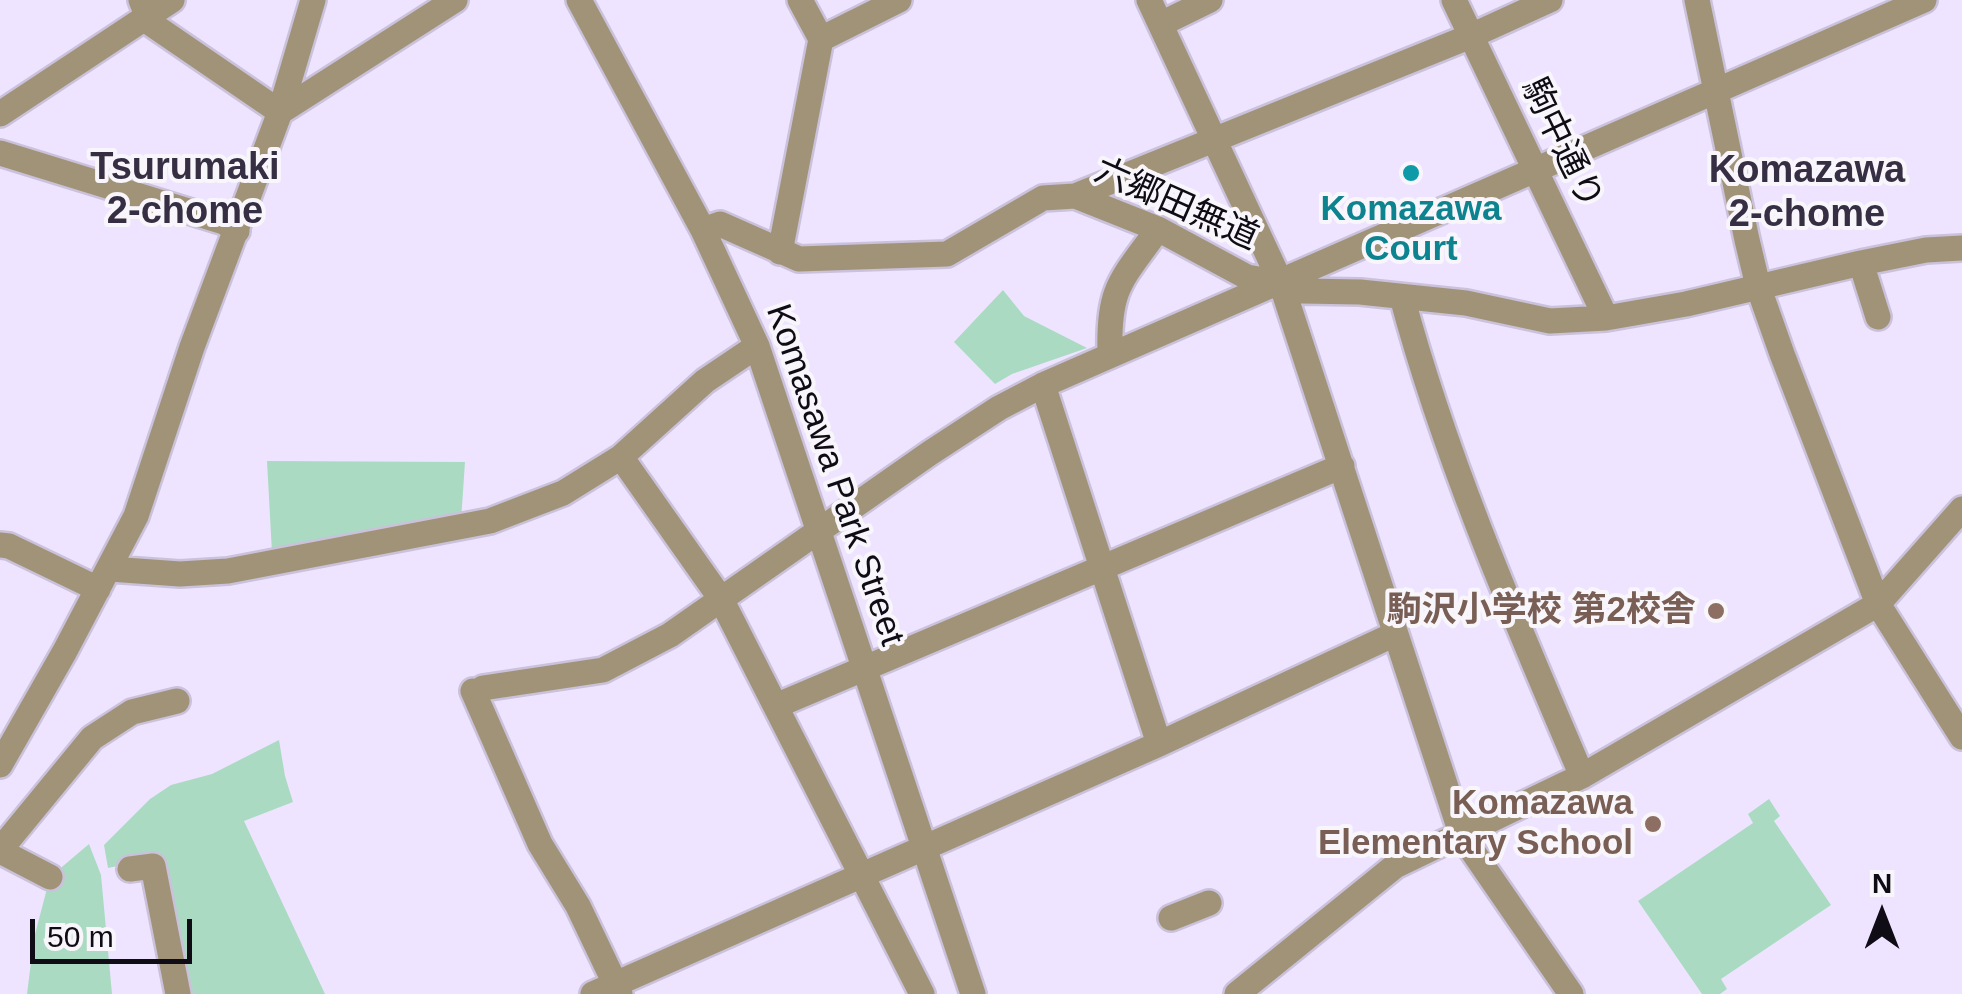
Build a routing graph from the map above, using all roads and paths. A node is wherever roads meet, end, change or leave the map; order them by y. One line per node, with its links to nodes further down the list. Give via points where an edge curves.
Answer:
1 (172, 0): 12 (street)
2 (312, 0): 18 (street)
3 (455, 0): 18 (street)
4 (579, 0): 25 (street, Komasawa Park Street)
5 (800, 0): 16 (street)
6 (899, 0): 16 (street)
7 (1149, 0): 14 (street)
8 (1210, 0): 14 (street)
9 (1454, 0): 15 (street, 駒中通り)
10 (1550, 0): 15 (street)
11 (1924, 0): 17 (street)
12 (144, 8): 18 (street, via 150,22); 19 (street)
13 (1699, 10): 17 (street)
14 (1161, 24): 20 (street)
15 (1471, 36): 20 (street); 22 (street, 駒中通り)
16 (821, 38): 28 (street)
17 (1716, 90): 22 (street); 31 (street)
18 (280, 112): 26 (street)
19 (0, 114)
20 (1214, 142): 23 (street); 30 (street)
21 (0, 152): 26 (street)
22 (1533, 171): 30 (street); 34 (street, 駒中通り)
23 (1075, 196): 24 (street, 六郷田無道); 28 (street, 六郷田無道, via 1043,198 948,254 798,258)
24 (1158, 229): 30 (street, 六郷田無道, via 1247,277); 36 (street, via 1116,287)
25 (703, 230): 28 (street, 六郷田無道, via 720,224); 35 (street, Komasawa Park Street)
26 (237, 231): 44 (street, via 136,516)
27 (1962, 248): 29 (street, 六郷田無道)
28 (780, 252)
29 (1861, 262): 31 (street, 六郷田無道); 33 (street)
30 (1281, 282): 32 (street, 六郷田無道, via 1303,291); 36 (street); 39 (street)
31 (1758, 286): 34 (street, 六郷田無道); 46 (street)
32 (1402, 297): 34 (street, 六郷田無道, via 1550,320); 54 (street, via 1501,586)
33 (1878, 317)
34 (1606, 318)
35 (758, 346): 38 (street, via 705,381); 41 (street, Komasawa Park Street)
36 (1110, 354): 37 (street)
37 (1043, 385): 41 (street); 43 (street)
38 (621, 457): 44 (street, via 563,493 490,521 228,571); 45 (street)
39 (1342, 466): 43 (street); 47 (street)
40 (1962, 508): 46 (street)
41 (819, 528): 45 (street); 48 (street, Komasawa Park Street)
42 (0, 546): 44 (street)
43 (1104, 568): 48 (street); 52 (street)
44 (104, 579): 53 (street)
45 (721, 599): 50 (street); 63 (street, via 603,670 478,690 540,844 578,906)
46 (1878, 604): 51 (street); 54 (street)
47 (1395, 634): 52 (street); 55 (street)
48 (864, 668): 50 (street); 56 (street, Komasawa Park Street)
49 (178, 701): 57 (street, via 132,712 92,738)
50 (778, 705): 59 (street)
51 (1962, 737)
52 (1159, 744): 56 (street)
53 (0, 765)
54 (1582, 776): 55 (street)
55 (1462, 833): 67 (street, via 1396,866); 68 (street)
56 (924, 849): 59 (street); 66 (street, Komasawa Park Street)
57 (0, 850): 60 (street)
58 (130, 869): 64 (street, via 153,866)
59 (863, 876): 63 (street); 65 (street)
60 (50, 877)
61 (1209, 904): 62 (street)
62 (1171, 918)
63 (610, 990)
64 (178, 994)
65 (922, 994)
66 (974, 994)
67 (1237, 994)
68 (1571, 994)

